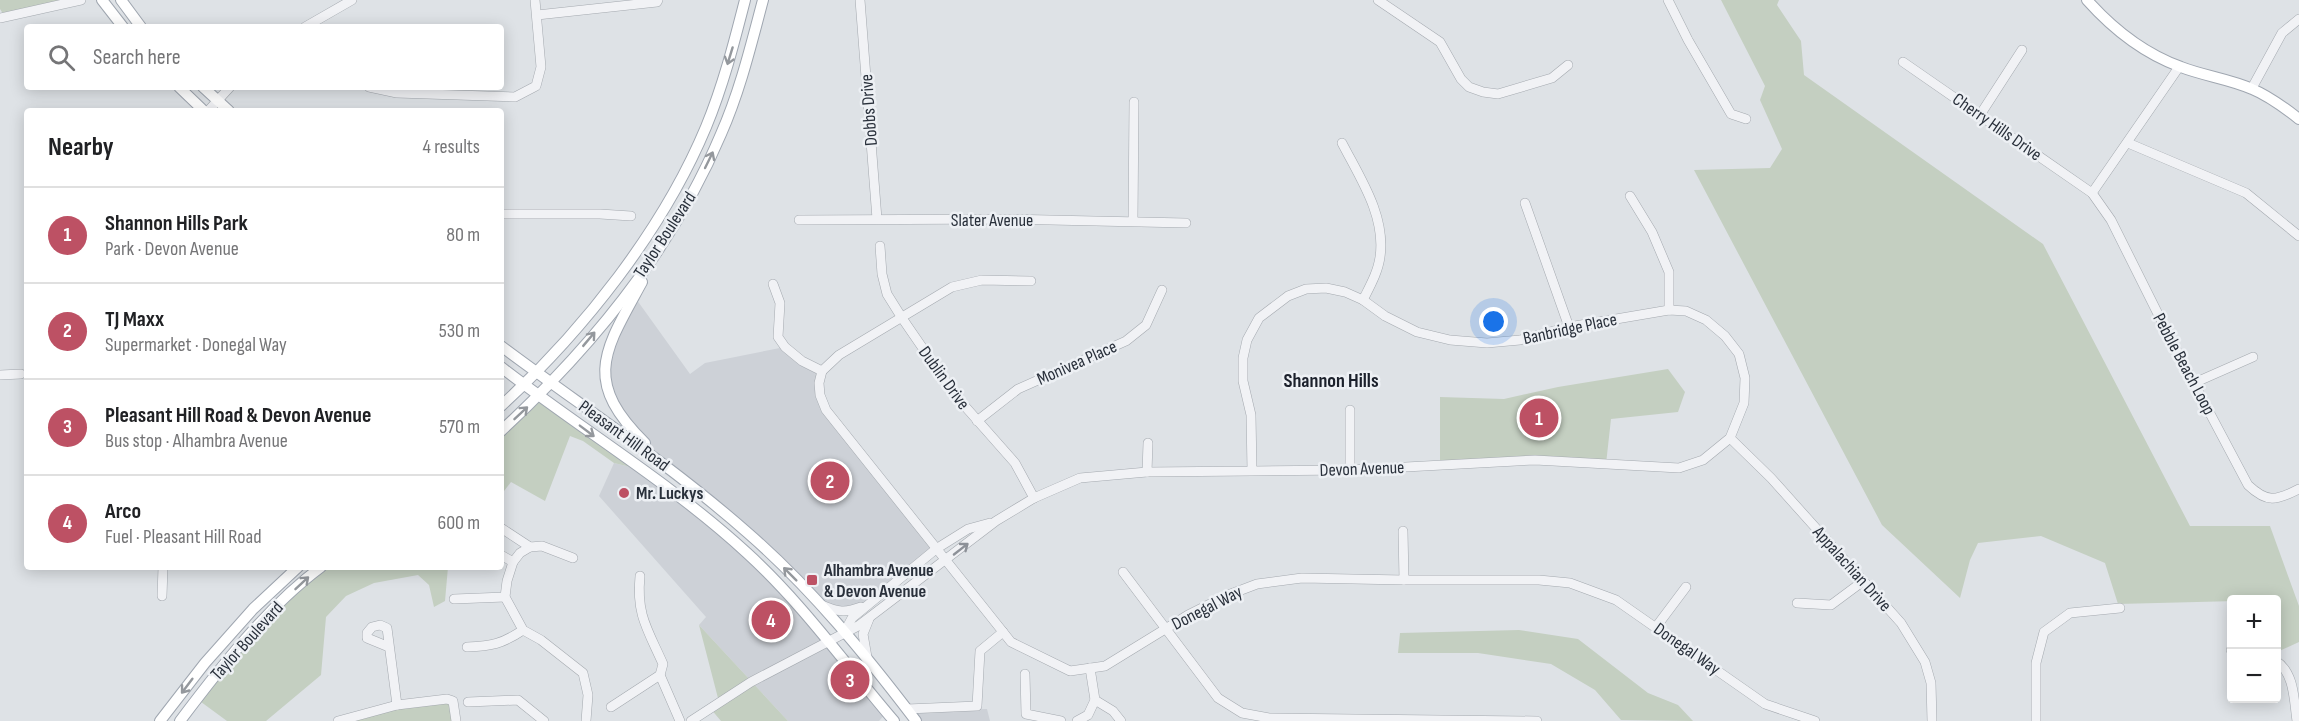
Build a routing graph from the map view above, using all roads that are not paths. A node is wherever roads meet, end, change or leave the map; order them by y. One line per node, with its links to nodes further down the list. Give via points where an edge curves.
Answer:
1 (81, 0): 14 (street)
2 (102, 0): 16 (main road)
3 (121, 0): 17 (main road)
4 (352, 0): 18 (street)
5 (535, 0): 13 (street)
6 (658, 0): 13 (street)
7 (745, 0): 61 (main road, Taylor Boulevard, one-way to 61, via 709,117 679,182 607,292)
8 (763, 0): 48 (main road, Taylor Boulevard, one-way to 8, via 722,134 747,63)
9 (860, 0): 43 (street, Dobbs Drive)
10 (1668, 0): 34 (street, via 1731,114)
11 (2086, 0): 22 (main road, via 2108,24)
12 (1381, 1): 21 (street, via 1440,42 1461,79 1483,92 1498,94 1552,78)
13 (537, 15): 27 (street, via 541,68 536,86 515,97)
14 (0, 18)
15 (2299, 19): 23 (street, via 2282,33)
16 (121, 24)
17 (139, 24)
18 (311, 24)
19 (2022, 50): 33 (street)
20 (1903, 62): 33 (street, Cherry Hills Drive)
21 (1568, 65)
22 (2179, 67): 23 (main road); 37 (street)
23 (2252, 88): 35 (main road)
24 (182, 90): 30 (main road)
25 (206, 90): 28 (main road)
26 (227, 90): 28 (street)
27 (383, 90)
28 (217, 100): 31 (street); 32 (main road)
29 (1134, 102): 45 (street)
30 (203, 108)
31 (209, 108)
32 (226, 108)
33 (1980, 115): 38 (street, Cherry Hills Drive)
34 (1746, 119)
35 (2299, 119)
36 (1342, 143): 53 (street, via 1372,202 1380,229 1380,258)
37 (2128, 143): 38 (street); 47 (street, via 2246,193)
38 (2092, 193): 64 (street, Pebble Beach Loop, via 2111,220)
39 (1630, 196): 54 (street, via 1652,232 1669,272)
40 (1525, 203): 56 (street)
41 (504, 214): 42 (street)
42 (631, 216)
43 (877, 219): 44 (street, Slater Avenue); 45 (street, Slater Avenue)
44 (799, 220)
45 (1133, 221): 46 (street, Slater Avenue)
46 (1186, 223)
47 (2299, 236)
48 (663, 242): 65 (main road, Taylor Boulevard, one-way to 48, via 621,302); 75 (main road, via 618,325 608,347 604,371 605,384 625,424)
49 (880, 246): 55 (street, Dublin Drive, via 887,294)
50 (1031, 281): 55 (street, via 982,280 952,288)
51 (773, 284): 60 (street, via 780,303 778,336 802,361)
52 (1162, 290): 70 (street, Monivea Place, via 1146,324 1125,341 1018,389)
53 (1363, 300): 56 (street, Banbridge Place, via 1417,332 1450,340 1520,340); 76 (street, Banbridge Place, via 1326,288 1306,289 1288,296 1259,318 1243,358 1243,381 1251,415)
54 (1669, 310): 56 (street, Banbridge Place); 72 (street, Banbridge Place, via 1686,311 1706,320 1739,354 1745,378 1744,403)
55 (902, 318): 60 (street, via 839,355); 70 (street, Dublin Drive)
56 (1569, 327)
57 (504, 348): 61 (main road, Pleasant Hill Road)
58 (2253, 357): 64 (street)
59 (504, 369): 66 (main road, Pleasant Hill Road)
60 (822, 371): 84 (street, Donegal Way, via 820,395 826,410)
61 (535, 372): 65 (main road, Pleasant Hill Road); 66 (main road, Taylor Boulevard)
62 (21, 374): 63 (street)
63 (0, 375)
64 (2194, 383): 78 (street, Pebble Beach Loop, via 2248,485 2261,497 2275,499)
65 (551, 384): 67 (main road, Taylor Boulevard); 75 (main road, Pleasant Hill Road)
66 (524, 385): 67 (main road, Pleasant Hill Road); 68 (main road, Taylor Boulevard)
67 (540, 395): 71 (main road, Taylor Boulevard, one-way to 67); 109 (main road, Pleasant Hill Road, one-way to 109, via 704,516 777,583)
68 (504, 403)
69 (1350, 410): 74 (street)
70 (977, 421): 79 (street, Dublin Drive, via 1015,463)
71 (504, 428)
72 (1730, 438): 74 (street, Devon Avenue, via 1703,460 1679,468 1535,460); 95 (street, Appalachian Drive, via 1771,478)
73 (1148, 443): 77 (street)
74 (1350, 470): 76 (street, Devon Avenue)
75 (673, 471): 101 (main road, Pleasant Hill Road, one-way to 75, via 750,534)
76 (1252, 471): 77 (street, Devon Avenue)
77 (1147, 472): 79 (street, Devon Avenue, via 1080,478)
78 (2299, 489)
79 (1034, 498): 80 (street, Devon Avenue)
80 (996, 521): 84 (street, Devon Avenue, via 968,529); 87 (street, Devon Avenue, one-way to 80)
81 (504, 530): 83 (street)
82 (1403, 531): 94 (street)
83 (530, 547): 86 (street, via 554,549); 88 (street)
84 (936, 549): 87 (street, Donegal Way); 102 (street, Devon Avenue)
85 (504, 557): 88 (street)
86 (573, 558)
87 (945, 561): 102 (street, Devon Avenue); 108 (street, Donegal Way)
88 (513, 562): 98 (street)
89 (163, 570): 97 (street)
90 (295, 570): 123 (main road, Taylor Boulevard, one-way to 123, via 253,609)
91 (318, 570): 124 (main road, Taylor Boulevard, one-way to 91, via 216,672 264,619)
92 (1123, 572): 105 (street)
93 (640, 576): 116 (street, via 638,599 663,664)
94 (1404, 580): 104 (street, Donegal Way, via 1570,583 1616,600); 105 (street, Donegal Way, via 1302,578 1257,584)
95 (1862, 582): 100 (street, via 1831,605); 137 (street, Appalachian Drive, via 1901,624 1925,662 1931,683)
96 (1686, 587): 104 (street)
97 (162, 596)
98 (505, 597): 99 (street); 106 (street)
99 (454, 599)
100 (1797, 603)
101 (822, 605): 102 (street, Devon Avenue, via 839,612); 107 (main road, Pleasant Hill Road)
102 (872, 608): 107 (street, Devon Avenue, via 852,618); 112 (street, via 863,634)
103 (2120, 608): 138 (street, via 2070,613 2044,632 2036,663)
104 (1656, 627): 136 (street, Donegal Way, via 1765,704)
105 (1166, 629): 114 (street, Donegal Way, via 1105,666); 135 (street, via 1218,698 1242,713 1269,718)
106 (523, 630): 111 (street, via 493,646); 127 (street, via 583,673 588,695)
107 (845, 631): 109 (street, Devon Avenue); 112 (main road, Pleasant Hill Road)
108 (1003, 632): 114 (street, Donegal Way, via 1011,642 1070,671); 121 (street, via 980,651 977,706)
109 (827, 642): 129 (street, Devon Avenue, via 751,682); 130 (main road, Pleasant Hill Road)
110 (389, 647): 119 (street)
111 (466, 647)
112 (867, 657): 121 (main road, Pleasant Hill Road)
113 (2281, 664): 139 (street, via 2292,686)
114 (1089, 668): 117 (street)
115 (1025, 674): 132 (street, via 1026,714)
116 (660, 675): 120 (street); 128 (street)
117 (1095, 700): 133 (street, via 1088,715); 134 (street)
118 (468, 702): 122 (street, via 518,700)
119 (397, 705): 125 (street); 126 (street, via 447,699 453,701)
120 (611, 707)
121 (907, 709): 131 (main road, Pleasant Hill Road)
122 (537, 719)
123 (160, 721)
124 (180, 721)
125 (338, 721)
126 (456, 721)
127 (585, 721)
128 (680, 721)
129 (691, 721)
130 (894, 721)
131 (916, 721)
132 (1060, 721)
133 (1077, 721)
134 (1121, 721)
135 (1537, 721)
136 (1815, 721)
137 (1932, 721)
138 (2036, 721)
139 (2297, 721)

